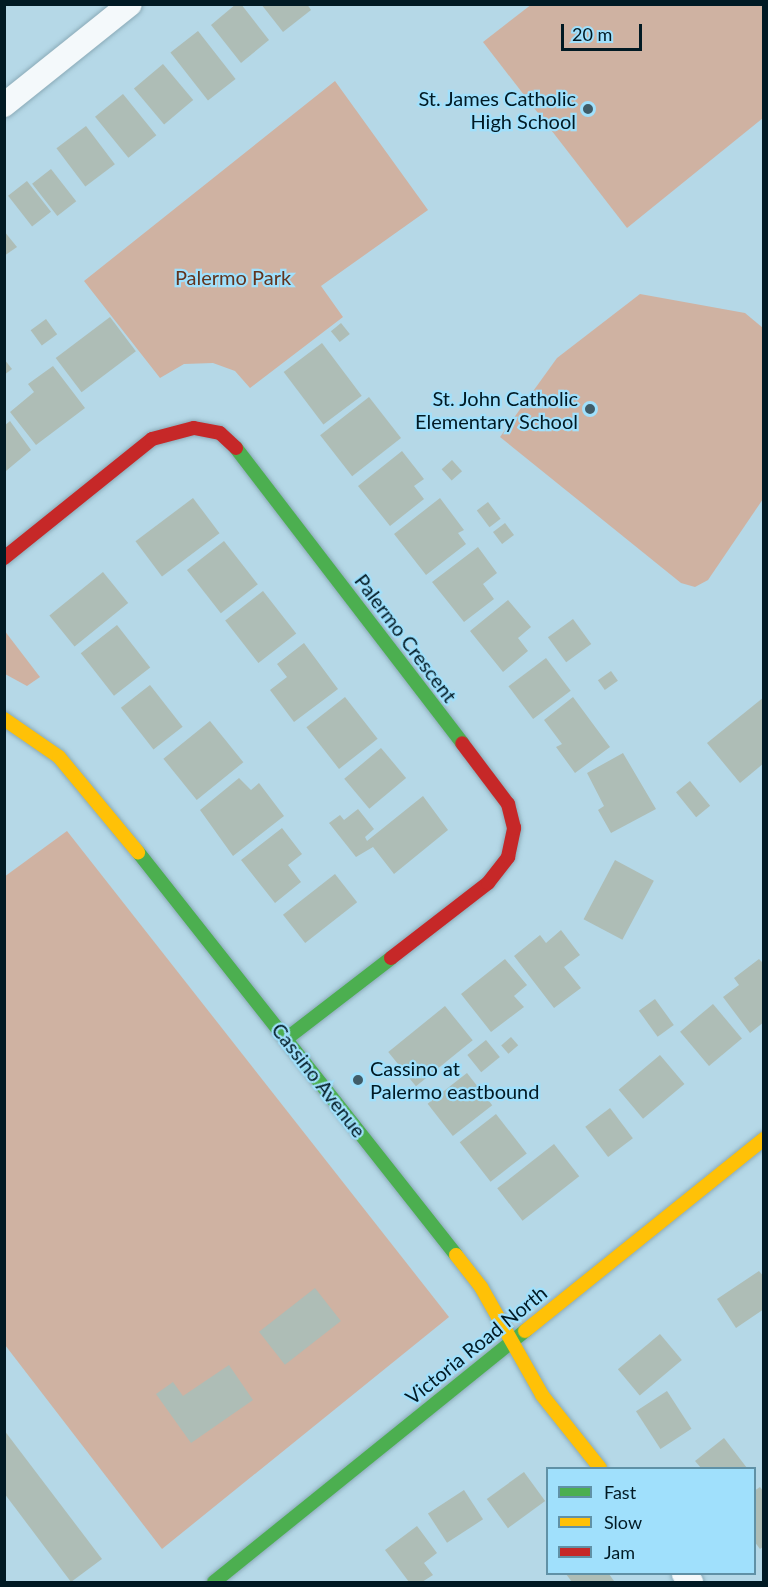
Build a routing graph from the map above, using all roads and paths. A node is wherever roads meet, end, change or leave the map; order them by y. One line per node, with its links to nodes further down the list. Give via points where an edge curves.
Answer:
1 (130, 4): 2 (street)
2 (4, 105)
3 (4, 558): 5 (street, Palermo Crescent, via 152,439 194,428 220,433 240,451 508,804 514,828 508,857 488,883)
4 (4, 719): 5 (street, Cassino Avenue, via 59,757)
5 (286, 1039): 7 (street, Cassino Avenue, via 481,1287)
6 (763, 1141): 7 (street, Victoria Road North)
7 (513, 1340): 8 (street, Cassino Avenue, via 542,1395); 9 (street, Victoria Road North)
8 (599, 1467)
9 (214, 1582)

